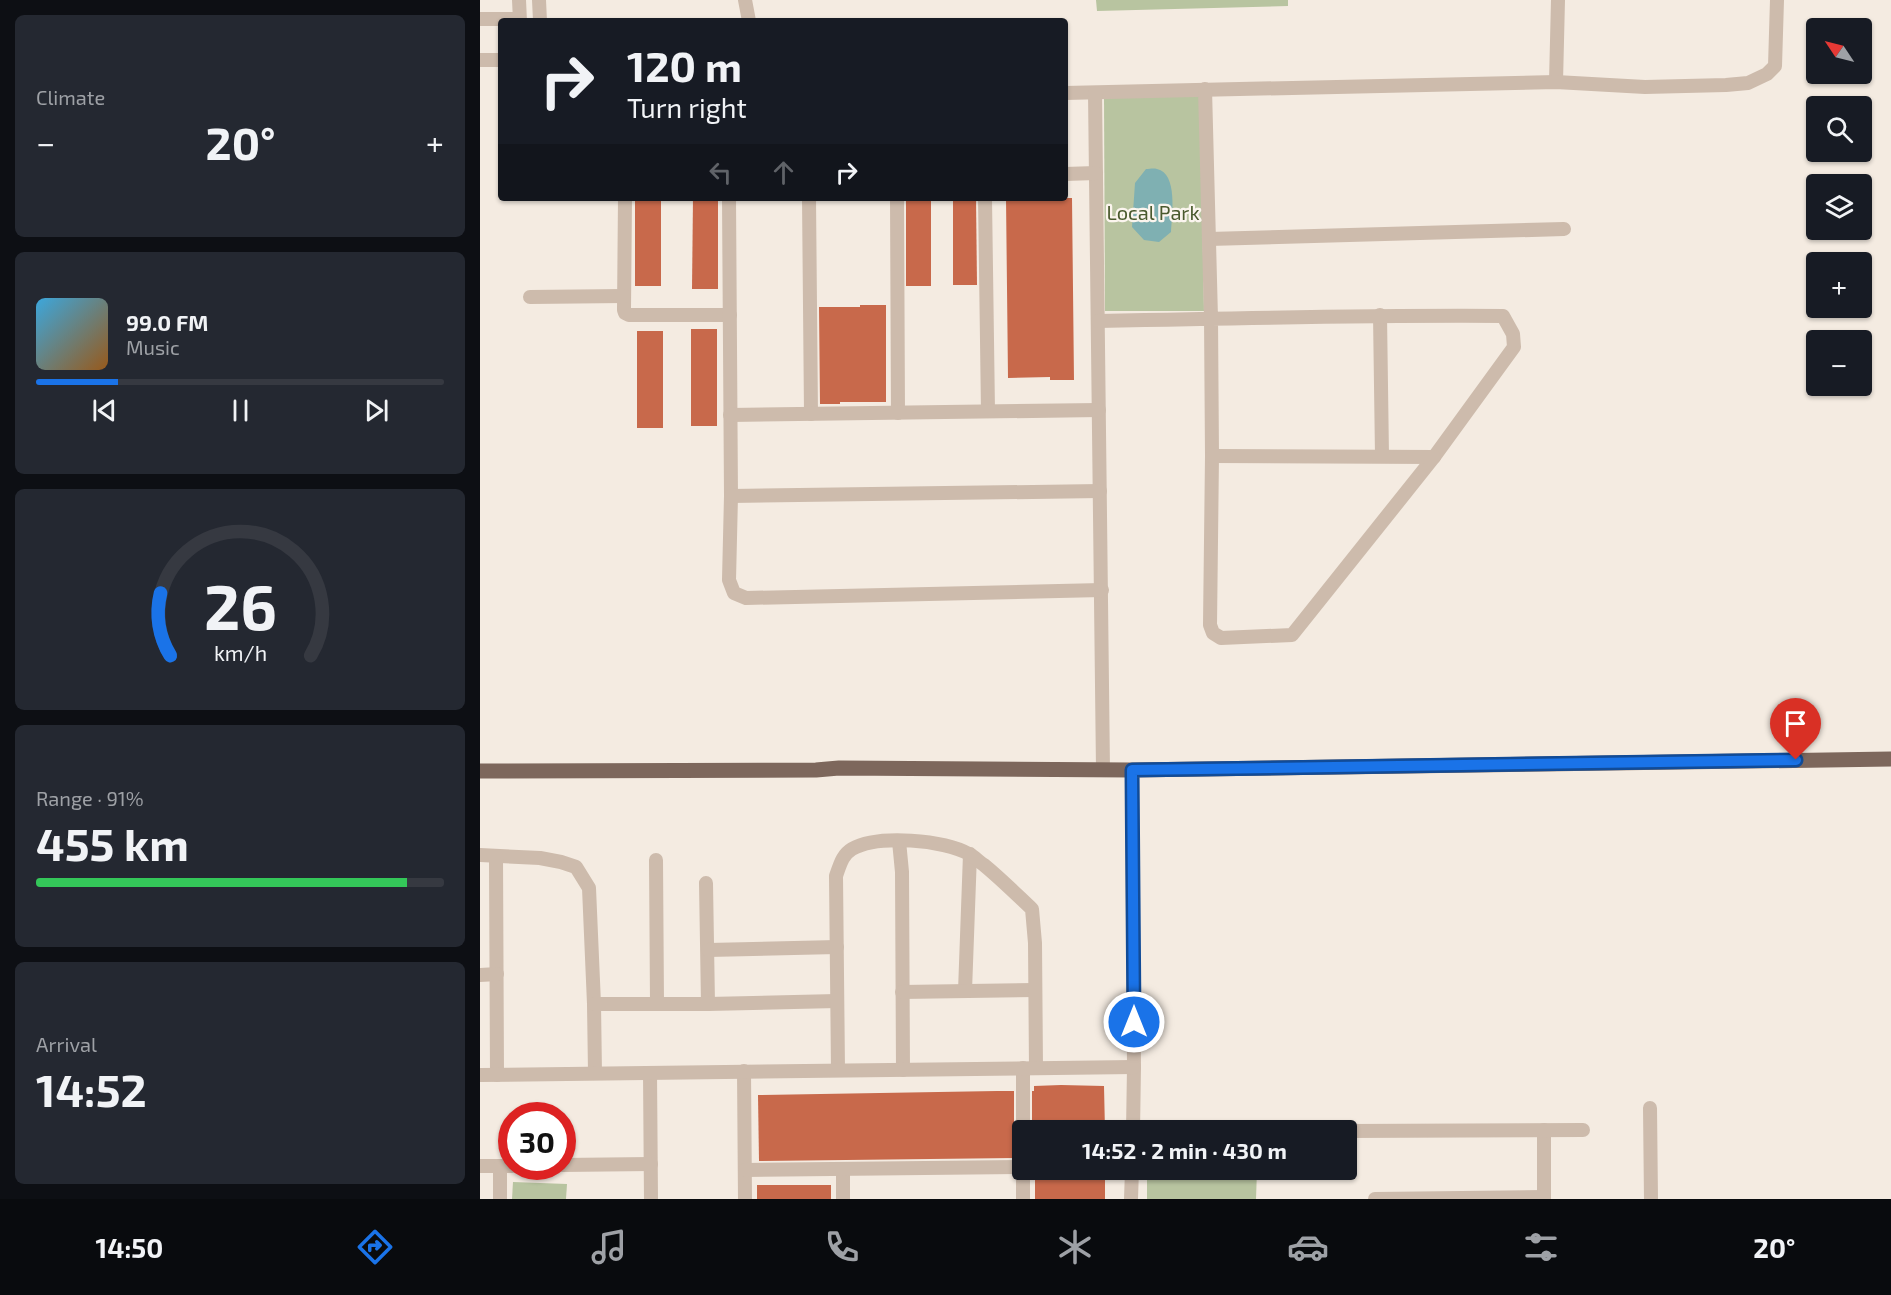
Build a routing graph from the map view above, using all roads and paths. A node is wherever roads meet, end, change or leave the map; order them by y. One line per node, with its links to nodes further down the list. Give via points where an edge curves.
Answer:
1 (519, 0): 6 (street)
2 (539, 0): 7 (street)
3 (745, 0): 8 (street)
4 (1558, 0): 13 (street)
5 (1778, 0): 13 (street, via 1775,66 1749,83 1645,87)
6 (520, 18)
7 (540, 18)
8 (748, 18)
9 (480, 19): 10 (street)
10 (498, 19)
11 (480, 60): 12 (street)
12 (498, 60)
13 (1556, 82): 14 (street)
14 (1205, 89): 16 (street); 25 (street)
15 (1068, 93): 16 (street)
16 (1095, 93): 17 (street)
17 (1096, 173): 18 (street); 31 (street)
18 (1068, 174)
19 (625, 201): 26 (street)
20 (729, 201): 28 (street)
21 (809, 201): 35 (street)
22 (897, 201): 34 (street)
23 (985, 201): 33 (street)
24 (1564, 229): 25 (street)
25 (1209, 239): 30 (street)
26 (624, 296): 27 (street); 28 (street, via 624,310 629,315)
27 (530, 297)
28 (730, 315): 36 (street)
29 (1380, 315): 30 (street); 38 (street); 39 (street, via 1503,316 1513,334 1514,347)
30 (1211, 318): 31 (street); 37 (street)
31 (1098, 321): 32 (street)
32 (1099, 410): 33 (street); 40 (street)
33 (988, 411): 34 (street)
34 (898, 413): 35 (street)
35 (811, 414): 36 (street)
36 (730, 415): 41 (street)
37 (1212, 456): 38 (street); 39 (street, via 1210,625 1221,638 1292,635)
38 (1382, 456): 39 (street)
39 (1434, 457)
40 (1100, 491): 41 (street); 42 (street)
41 (731, 496): 42 (street, via 729,580 734,593 746,598)
42 (1102, 590): 44 (street)
43 (1891, 759): 45 (main road)
44 (1103, 769): 45 (main road); 46 (main road)
45 (1132, 770): 64 (street)
46 (480, 771)
47 (899, 841): 48 (street, via 932,841); 53 (street, via 870,842 842,858 836,876); 59 (street)
48 (970, 854): 57 (street, via 1032,909); 58 (street)
49 (480, 855): 50 (street)
50 (496, 856): 56 (street); 62 (street, via 540,858 576,867 589,888)
51 (656, 860): 61 (street)
52 (706, 883): 54 (street)
53 (837, 947): 54 (street); 60 (street)
54 (708, 950): 63 (street)
55 (480, 975): 56 (street)
56 (497, 975): 72 (street)
57 (1035, 990): 58 (street); 65 (street)
58 (964, 991): 59 (street)
59 (902, 992): 67 (street)
60 (837, 1000): 63 (street); 66 (street)
61 (657, 1003): 62 (street); 63 (street)
62 (594, 1004): 69 (street)
63 (708, 1004)
64 (1134, 1067): 65 (street); 75 (street)
65 (1029, 1068): 67 (street); 74 (street)
66 (838, 1070): 67 (street); 68 (street)
67 (903, 1070)
68 (744, 1071): 70 (street); 85 (street)
69 (595, 1073): 70 (street); 72 (street)
70 (650, 1073): 79 (street)
71 (480, 1075): 72 (street)
72 (497, 1075)
73 (1650, 1108): 98 (street)
74 (1025, 1120)
75 (1133, 1120)
76 (1544, 1130): 77 (street); 78 (street); 90 (street)
77 (1583, 1130)
78 (1357, 1131)
79 (651, 1164): 80 (street); 92 (street)
80 (576, 1165)
81 (480, 1166): 82 (street)
82 (498, 1166)
83 (843, 1169): 84 (street); 85 (street); 94 (street)
84 (1012, 1169)
85 (745, 1170): 93 (street)
86 (503, 1180): 91 (street)
87 (1023, 1180): 95 (street)
88 (1132, 1180): 96 (street)
89 (1437, 1198): 90 (street); 97 (street)
90 (1544, 1198)
91 (500, 1199)
92 (651, 1199)
93 (745, 1199)
94 (843, 1199)
95 (1023, 1199)
96 (1131, 1199)
97 (1375, 1199)
98 (1651, 1199)

